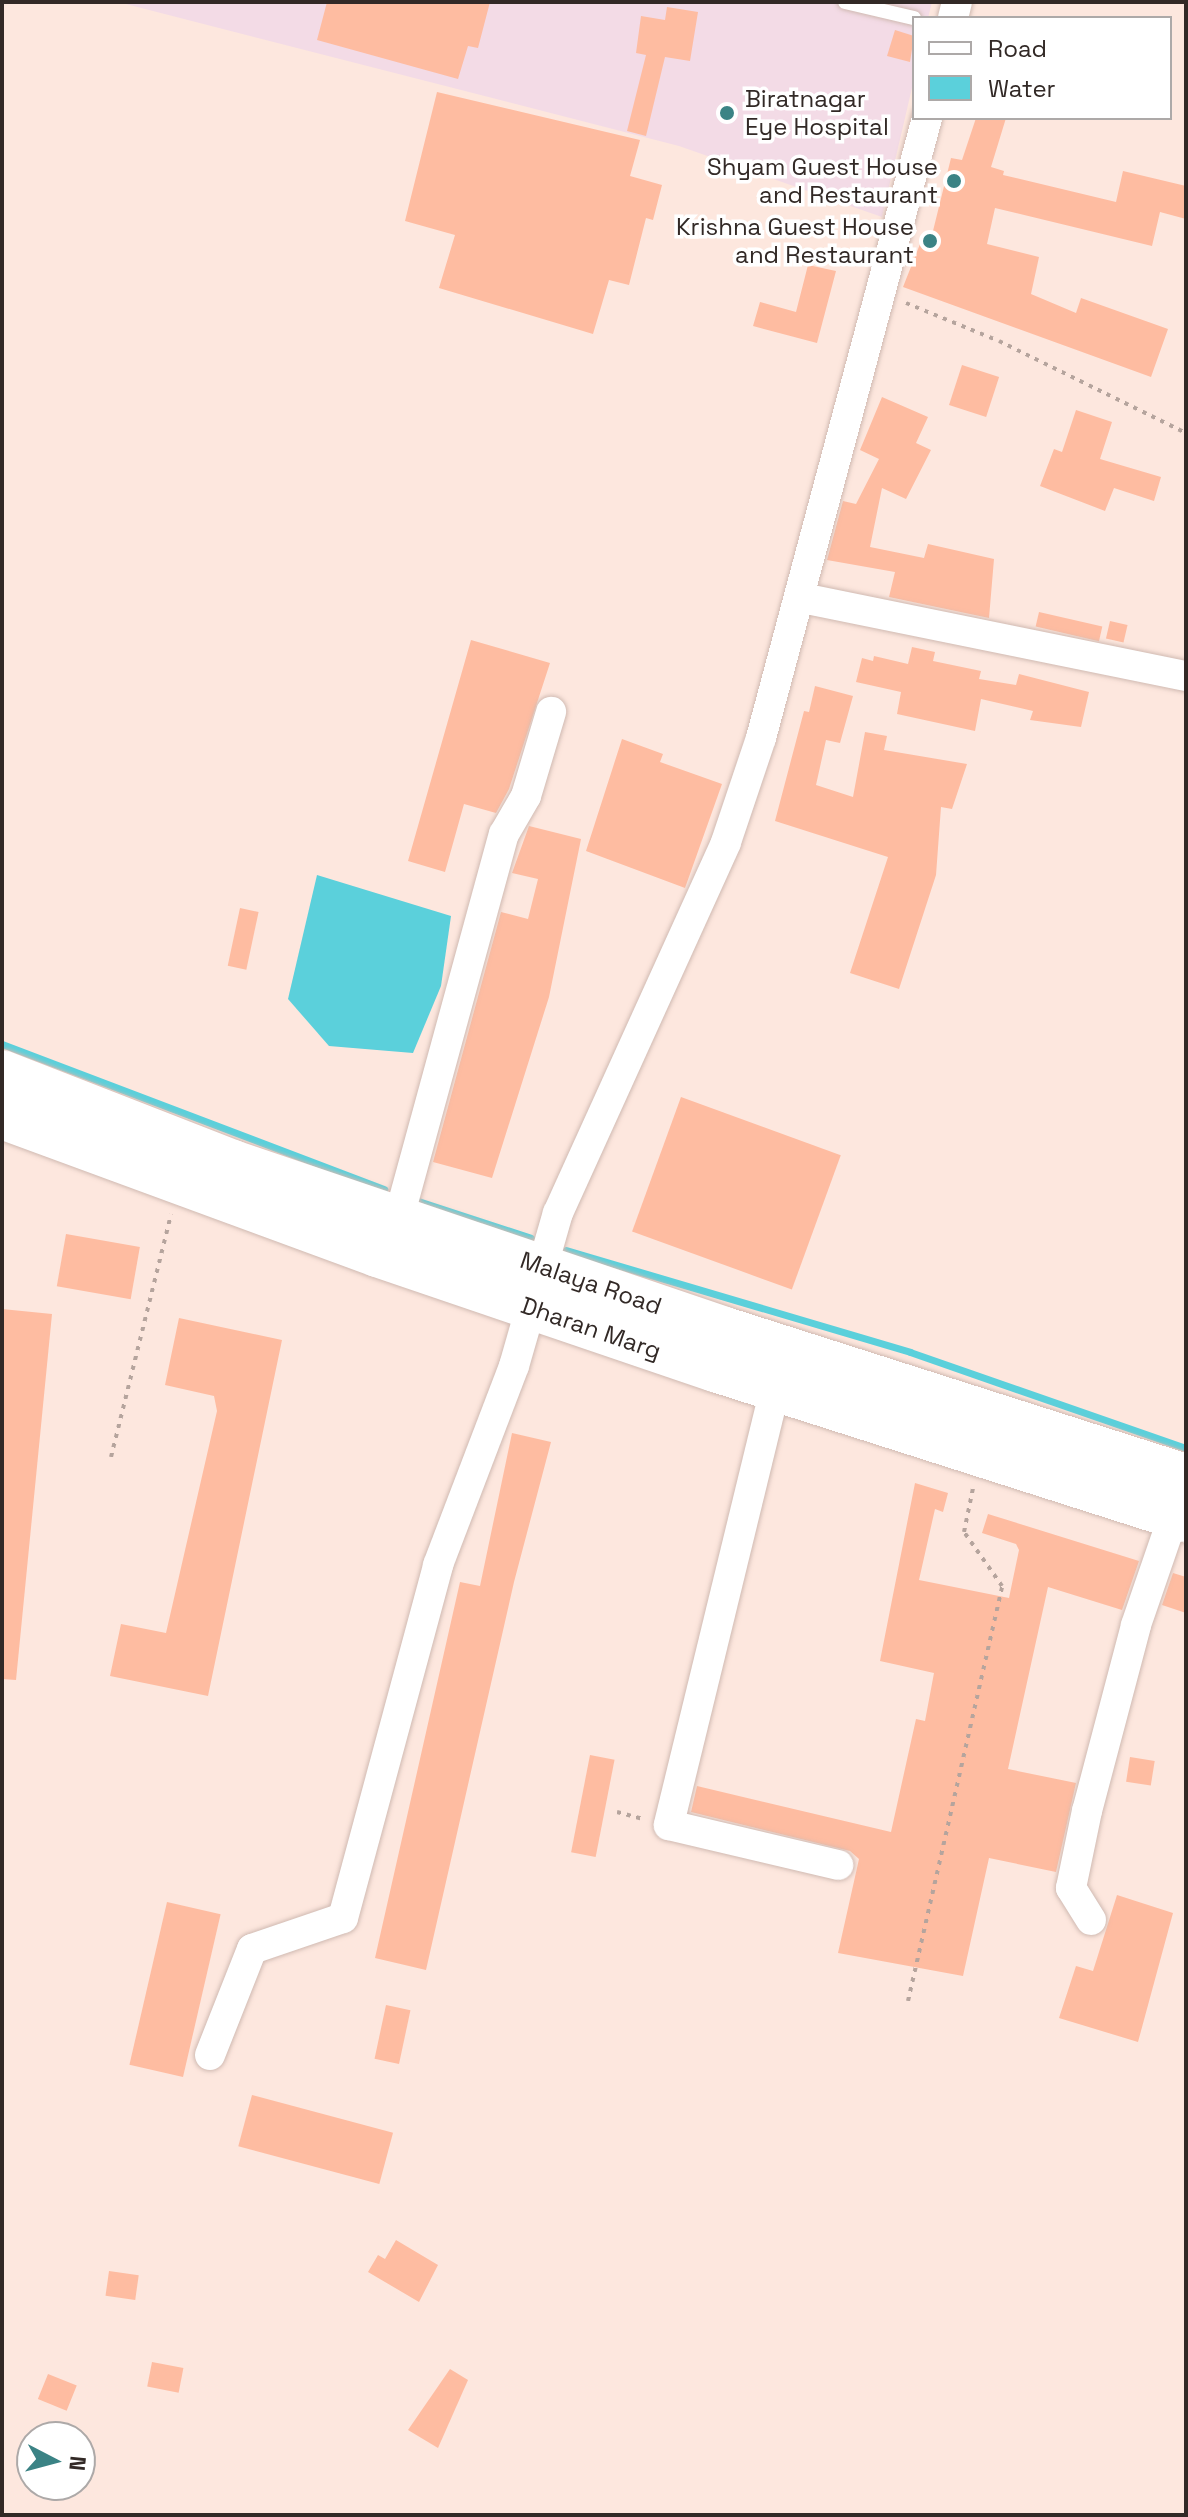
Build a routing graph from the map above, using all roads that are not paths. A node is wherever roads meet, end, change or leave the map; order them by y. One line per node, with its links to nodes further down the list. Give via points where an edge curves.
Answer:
1 (845, 2): 2 (lane)
2 (912, 18)
3 (926, 120): 4 (street)
4 (802, 598): 5 (street); 11 (street, via 726,842 558,1213)
5 (1186, 676)
6 (551, 712): 10 (street, via 526,796 504,834)
7 (2, 1072): 9 (main road, Malaya Road)
8 (2, 1117): 9 (main road, Dharan Marg)
9 (164, 1164): 10 (main road, Malaya Road); 11 (main road, Dharan Marg)
10 (399, 1217): 11 (main road, Malaya Road)
11 (536, 1287): 12 (main road, Dharan Marg); 13 (main road, Malaya Road); 16 (street, via 514,1366 438,1565 343,1918 252,1949)
12 (775, 1389): 13 (main road, Dharan Marg, via 981,1455); 14 (street, via 669,1825)
13 (1183, 1497): 15 (street, via 1136,1625 1071,1888)
14 (838, 1865)
15 (1091, 1920)
16 (210, 2055)

